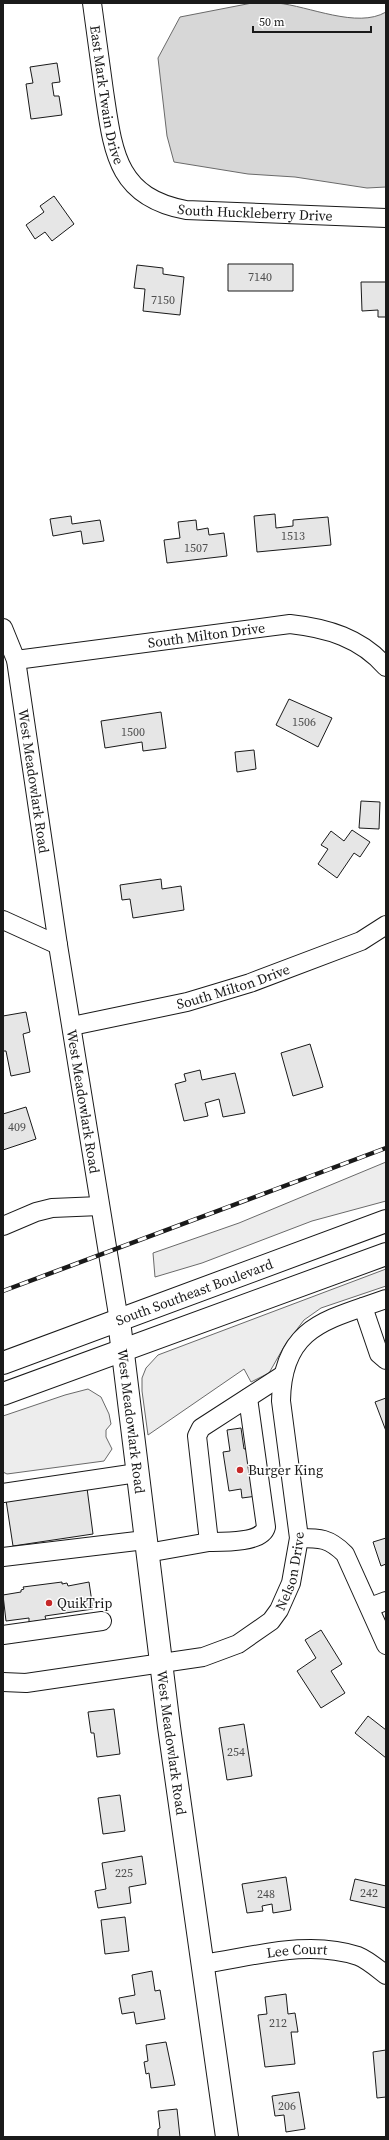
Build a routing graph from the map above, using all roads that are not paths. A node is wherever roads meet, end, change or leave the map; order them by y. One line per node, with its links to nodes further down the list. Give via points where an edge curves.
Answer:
1 (92, 3): 2 (street, East Mark Twain Drive, via 113,149)
2 (132, 183): 3 (street, South Huckleberry Drive, via 153,200 186,210)
3 (386, 218)
4 (3, 628): 5 (street, West Meadowlark Road)
5 (16, 660): 6 (street, South Milton Drive, via 290,624 312,626 338,634 360,644); 9 (street, West Meadowlark Road)
6 (386, 667)
7 (3, 920): 9 (street)
8 (386, 925): 10 (street, South Milton Drive, via 361,941 250,983 187,1002)
9 (58, 945): 10 (street, West Meadowlark Road)
10 (72, 1026): 11 (street, West Meadowlark Road)
11 (100, 1206): 13 (street, via 52,1208); 17 (street, West Meadowlark Road)
12 (386, 1221): 17 (main road, South Southeast Boulevard)
13 (3, 1226)
14 (386, 1254): 18 (main road)
15 (386, 1299): 16 (street, Nelson Drive)
16 (363, 1307): 19 (street, via 378,1354); 21 (street, Nelson Drive, via 328,1319 313,1328 292,1350)
17 (119, 1321): 18 (main road, West Meadowlark Road); 20 (main road, South Southeast Boulevard)
18 (123, 1351): 22 (main road); 24 (main road, West Meadowlark Road)
19 (386, 1360)
20 (3, 1363)
21 (283, 1375): 23 (street); 26 (street, Nelson Drive, via 281,1401)
22 (3, 1394)
23 (248, 1398): 27 (street, via 201,1428 197,1436); 27 (street, via 265,1532 257,1537)
24 (137, 1473): 25 (street); 28 (main road, West Meadowlark Road)
25 (3, 1493)
26 (299, 1538): 30 (street, via 320,1538 337,1545); 34 (street, Nelson Drive, via 291,1583 271,1621 251,1636 221,1651 204,1657)
27 (208, 1542): 28 (street)
28 (146, 1546): 29 (street); 34 (main road, West Meadowlark Road)
29 (3, 1557)
30 (378, 1604): 33 (street)
31 (102, 1621): 32 (street)
32 (3, 1635)
33 (386, 1646)
34 (160, 1663): 35 (street, Nelson Drive, via 26,1683); 36 (main road, West Meadowlark Road)
35 (3, 1682)
36 (202, 1964): 37 (street, Lee Court, via 315,1948 360,1957); 38 (main road, West Meadowlark Road)
37 (386, 1975)
38 (227, 2137)

